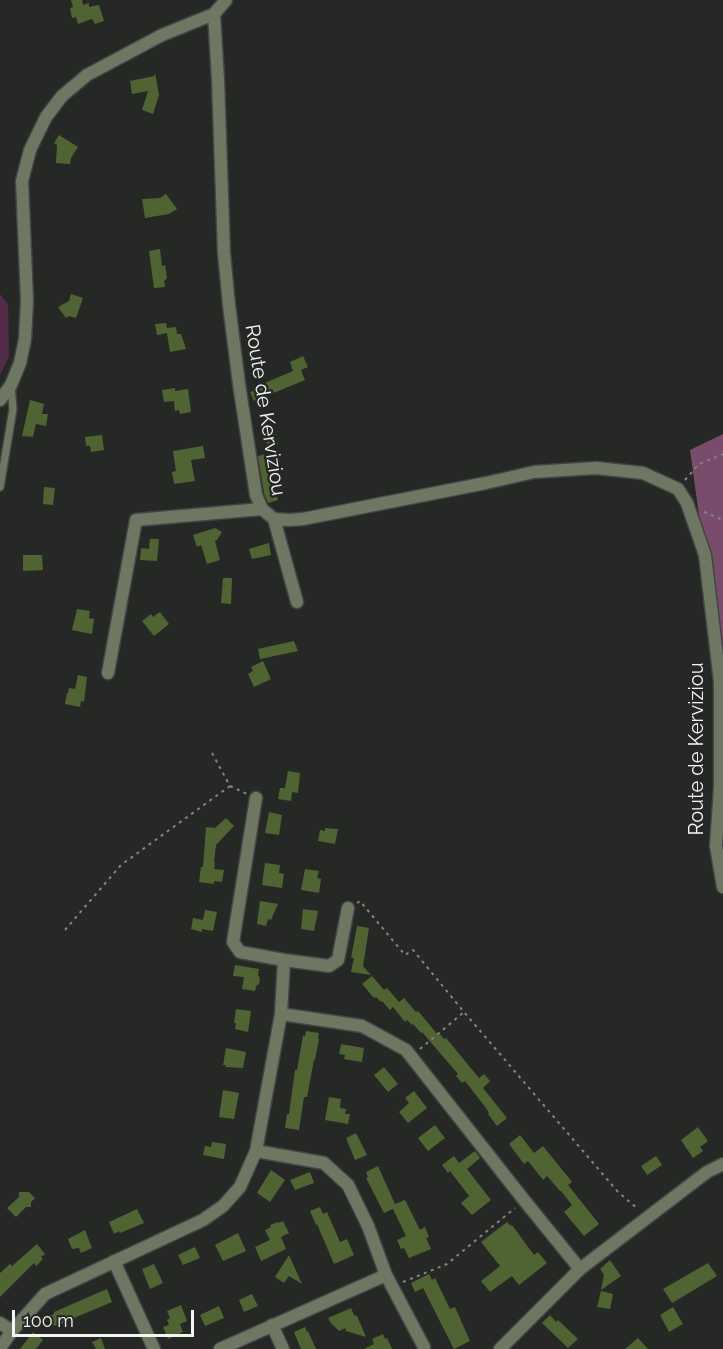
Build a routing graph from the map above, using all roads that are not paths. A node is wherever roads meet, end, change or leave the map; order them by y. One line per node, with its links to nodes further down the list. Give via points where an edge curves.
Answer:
1 (226, 0): 2 (street)
2 (213, 14): 3 (street, via 162,34 87,75 62,96 46,117 30,150 22,182 25,339); 6 (street, Route de Kerviziou, via 229,305 256,495)
3 (11, 386): 4 (street); 5 (lane, via 13,409)
4 (0, 400)
5 (0, 487)
6 (262, 509): 7 (street, Route de Kerviziou); 9 (street, via 136,520)
7 (274, 519): 8 (street); 10 (street, Route de Kerviziou, via 321,516 534,472 596,468 643,473 678,489 688,505 705,555 720,682)
8 (297, 602)
9 (108, 672)
10 (721, 788): 12 (street, Route de Kerviziou, via 716,846)
11 (256, 798): 14 (street, via 233,942 240,952)
12 (723, 888)
13 (348, 908): 14 (street, via 338,960 329,966)
14 (284, 960): 15 (street)
15 (281, 1014): 16 (street); 19 (street, via 362,1026 406,1050)
16 (256, 1151): 18 (street, via 240,1187 223,1206); 20 (street, via 324,1163 348,1185)
17 (723, 1164): 19 (street)
18 (114, 1262): 23 (street, via 45,1294); 26 (street)
19 (580, 1269): 29 (street)
20 (386, 1275): 22 (street); 24 (street)
21 (0, 1323): 23 (street)
22 (272, 1325): 27 (street); 28 (street)
23 (12, 1331): 25 (street)
24 (424, 1347)
25 (0, 1348)
26 (154, 1349)
27 (220, 1349)
28 (283, 1349)
29 (500, 1349)

